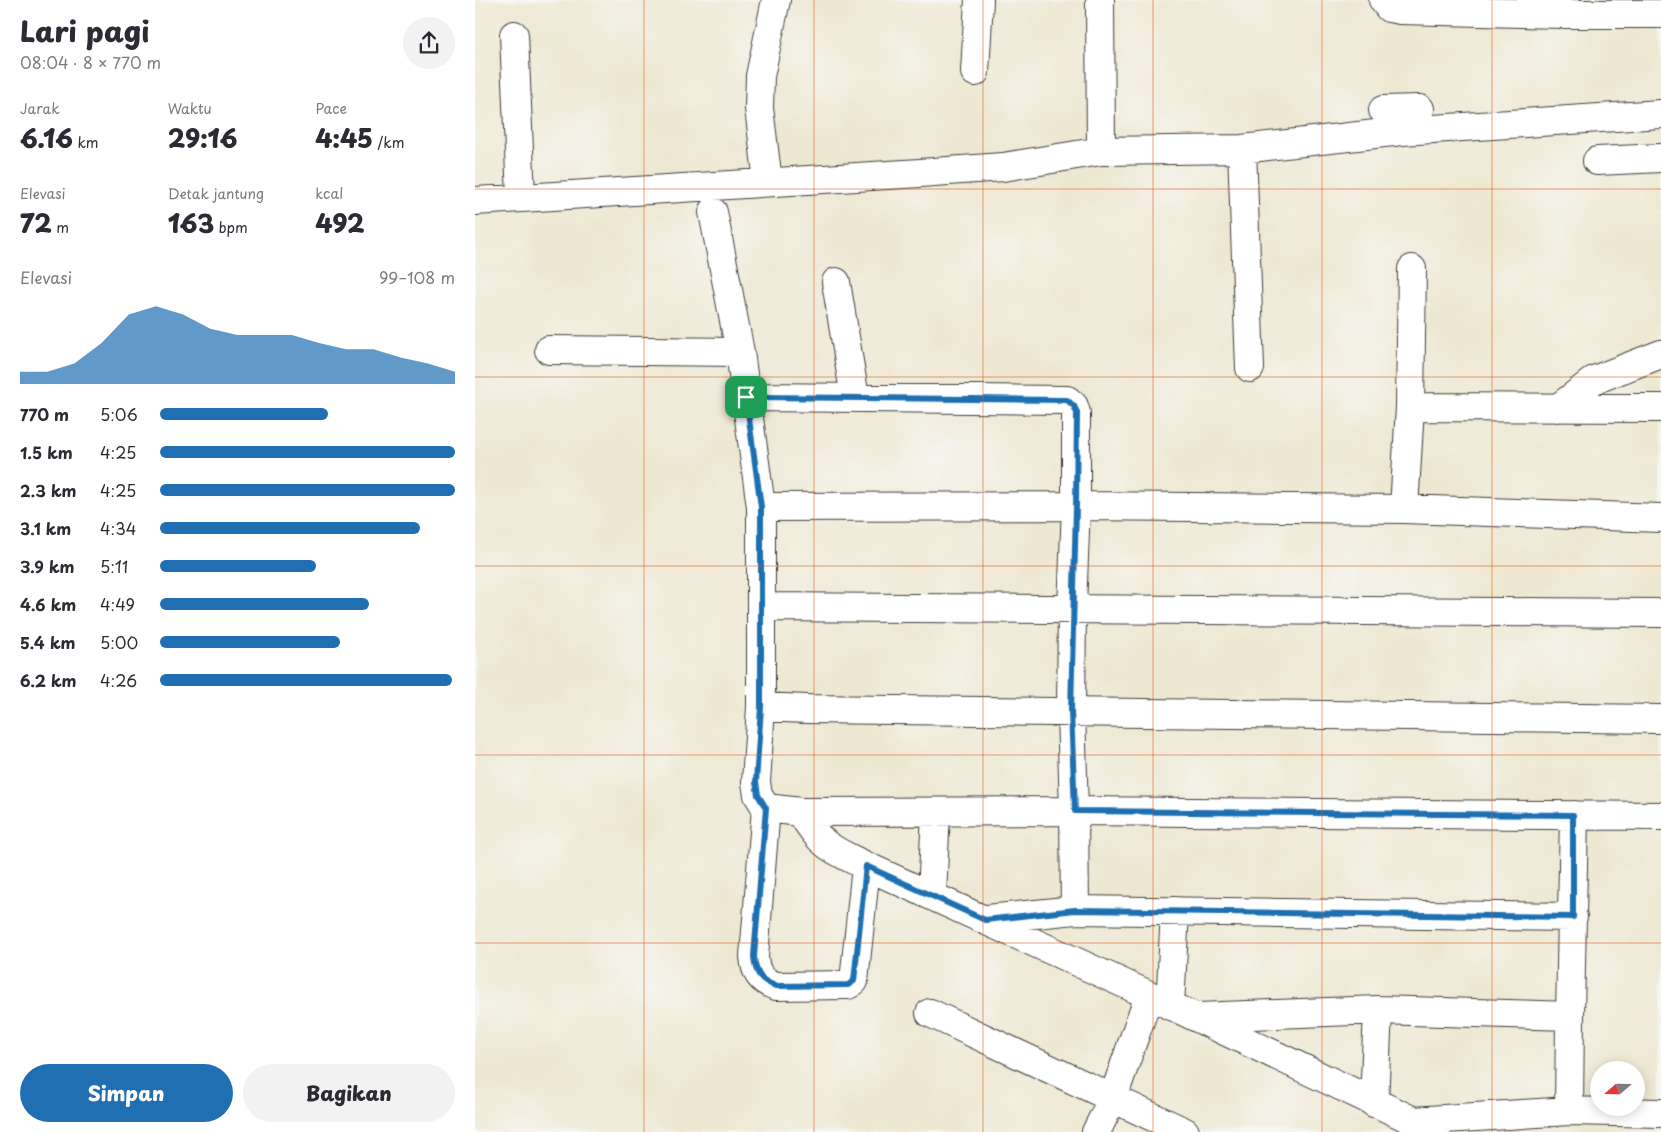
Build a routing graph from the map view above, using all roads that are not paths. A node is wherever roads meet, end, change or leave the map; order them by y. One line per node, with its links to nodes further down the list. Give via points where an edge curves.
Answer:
1 (776, 0): 15 (street, via 760,76 759,108)
2 (979, 0): 9 (street)
3 (1094, 0): 4 (street)
4 (1100, 0): 12 (street)
5 (1383, 0): 6 (street, via 1389,8 1400,10)
6 (1563, 7): 7 (street)
7 (1661, 14)
8 (514, 35): 16 (street)
9 (975, 72)
10 (1661, 114): 11 (street, via 1402,115)
11 (1242, 149): 12 (street); 24 (street)
12 (1101, 151): 15 (street, via 1003,167)
13 (1661, 158): 14 (street)
14 (1597, 161)
15 (768, 182): 16 (street)
16 (521, 197): 17 (street)
17 (475, 201)
18 (713, 212): 22 (street)
19 (1412, 269): 27 (street)
20 (836, 282): 26 (street)
21 (549, 350): 22 (street)
22 (740, 352): 25 (street)
23 (1661, 354): 28 (street, via 1594,380)
24 (1250, 368)
25 (746, 397): 26 (street); 31 (street)
26 (855, 398): 30 (street, via 1067,400 1077,413)
27 (1410, 408): 28 (street); 32 (street)
28 (1558, 408): 29 (street)
29 (1661, 408)
30 (1076, 506): 31 (street); 32 (street); 35 (street)
31 (761, 507): 34 (street)
32 (1403, 509): 33 (street)
33 (1661, 518)
34 (762, 607): 35 (street); 37 (street)
35 (1072, 608): 36 (street); 38 (street)
36 (1661, 613)
37 (761, 707): 38 (street); 40 (street, via 756,782 758,795)
38 (1071, 711): 39 (street); 41 (street)
39 (1661, 719)
40 (766, 808): 42 (street); 46 (street, via 754,964 759,977 768,983 776,986 848,985 854,981)
41 (1075, 811): 43 (street); 44 (street); 48 (street)
42 (801, 812): 43 (street); 46 (street, via 811,831 828,846)
43 (936, 812): 47 (street)
44 (1573, 815): 45 (street); 50 (street)
45 (1661, 816)
46 (866, 866): 47 (street)
47 (932, 895): 51 (street)
48 (1075, 910): 49 (street); 51 (street)
49 (1175, 911): 50 (street); 52 (street)
50 (1573, 917): 55 (street)
51 (985, 920): 52 (street)
52 (1171, 1006): 53 (street); 56 (street); 57 (street)
53 (1378, 1010): 55 (street); 57 (street)
54 (930, 1014): 56 (street)
55 (1570, 1016): 58 (street)
56 (1113, 1098): 61 (street); 62 (street)
57 (1374, 1103): 60 (street)
58 (1569, 1110): 59 (street); 60 (street)
59 (1661, 1113)
60 (1425, 1126)
61 (1096, 1132)
62 (1185, 1132)

